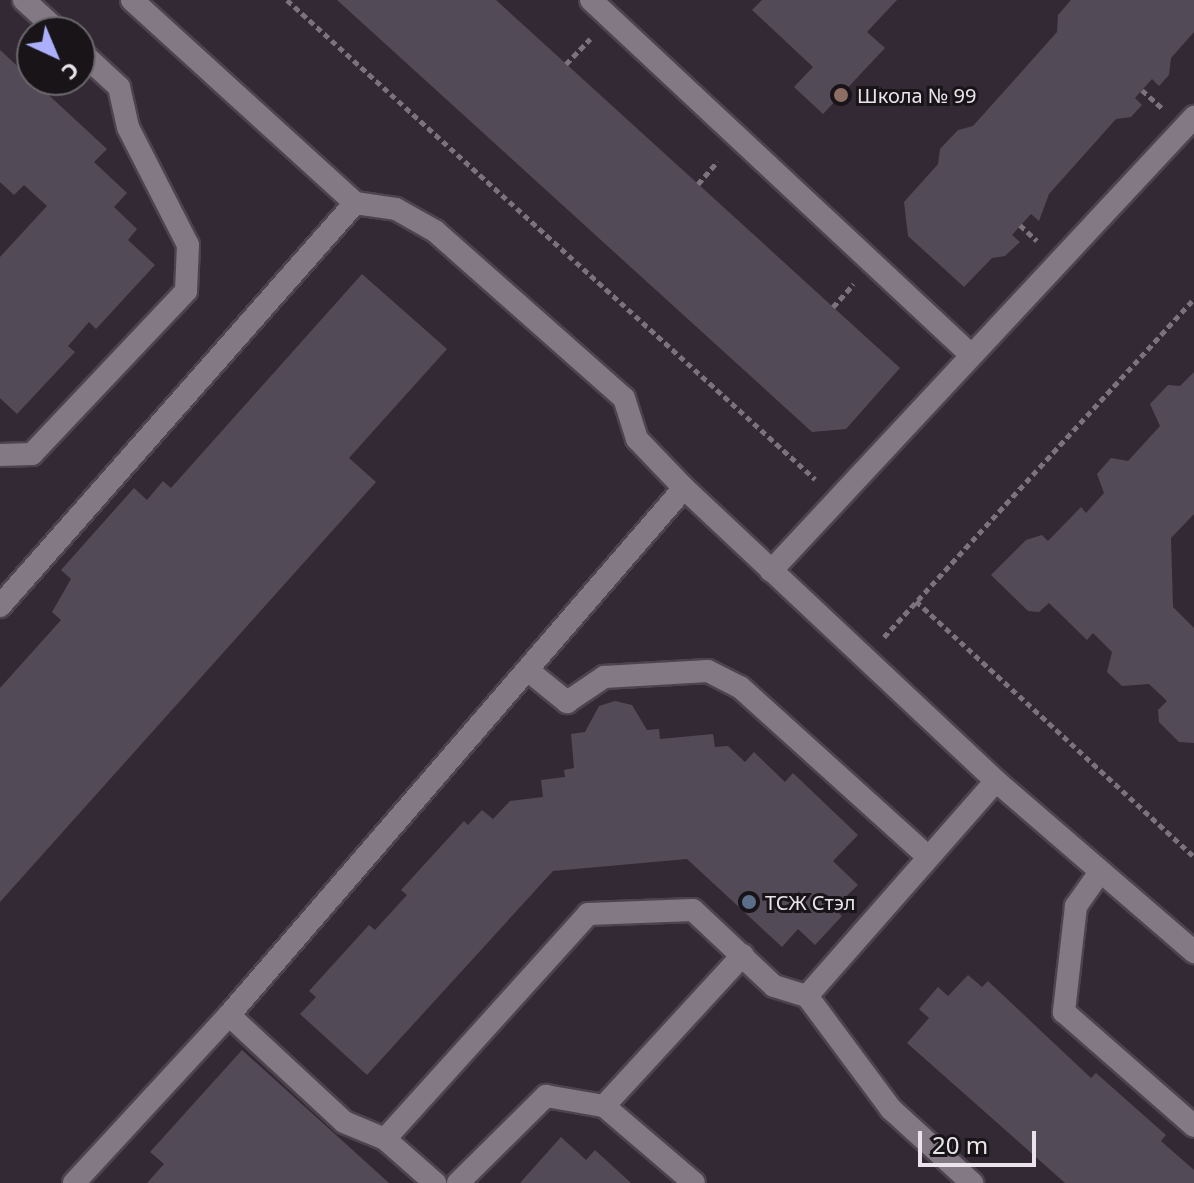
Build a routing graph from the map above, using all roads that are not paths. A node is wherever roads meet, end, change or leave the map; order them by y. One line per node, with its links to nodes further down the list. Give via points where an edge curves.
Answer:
1 (24, 0): 4 (lane)
2 (132, 0): 7 (lane)
3 (591, 0): 8 (lane)
4 (42, 16)
5 (96, 66): 9 (lane, via 119,87 128,127 188,245 186,291 32,454)
6 (1194, 117): 8 (lane)
7 (355, 203): 10 (lane, via 396,209 435,231 624,398 637,439); 12 (lane)
8 (970, 354): 11 (lane)
9 (0, 455)
10 (684, 488): 11 (lane); 13 (lane)
11 (771, 571): 14 (lane)
12 (0, 606)
13 (530, 672): 15 (lane, via 567,702 604,677 708,671 740,687); 20 (lane)
14 (996, 781): 15 (lane); 16 (lane)
15 (927, 856): 19 (lane)
16 (1100, 872): 17 (lane); 22 (lane, via 1076,906 1064,1012)
17 (1194, 952)
18 (743, 955): 19 (lane, via 774,986); 21 (lane); 23 (lane, via 693,910 588,914)
19 (807, 996): 28 (lane, via 891,1109)
20 (229, 1015): 23 (lane, via 344,1122); 24 (lane)
21 (604, 1106): 26 (lane, via 546,1096); 27 (lane)
22 (1194, 1126)
23 (385, 1139): 25 (lane)
24 (74, 1183)
25 (435, 1183)
26 (458, 1183)
27 (694, 1183)
28 (972, 1183)

